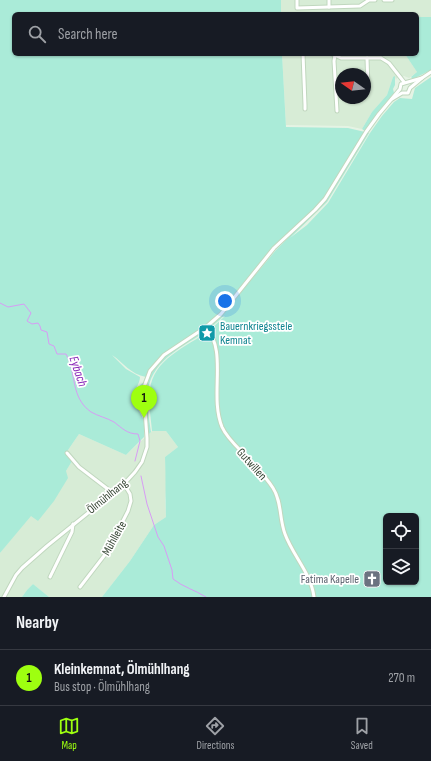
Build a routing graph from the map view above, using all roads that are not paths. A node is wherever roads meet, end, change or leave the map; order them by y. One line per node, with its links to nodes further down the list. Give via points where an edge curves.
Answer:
1 (297, 0): 8 (street, via 297,8)
2 (329, 0): 8 (street)
3 (360, 0): 7 (street)
4 (375, 0): 7 (street, via 369,0)
5 (384, 0): 6 (street)
6 (392, 0)
7 (360, 6): 8 (street)
8 (329, 7)
9 (303, 56): 21 (street, via 306,105)
10 (334, 56): 22 (street)
11 (336, 56): 12 (street)
12 (367, 58): 13 (street); 15 (street, via 385,60)
13 (367, 68)
14 (431, 72): 16 (street)
15 (397, 76): 17 (street); 18 (street)
16 (422, 78): 17 (street); 19 (street)
17 (406, 83): 18 (street); 19 (street)
18 (400, 85): 20 (street)
19 (410, 88): 20 (street, Ölmühlhang, via 408,93)
20 (401, 91): 23 (street, Ölmühlhang, via 379,114 315,210 274,248 221,314)
21 (304, 110)
22 (337, 111)
23 (206, 327): 25 (street, Ölmühlhang, via 164,355 150,371 144,392 147,438 145,454 136,472); 31 (street, Gutwillen, via 213,336 217,349 217,411 223,428 278,496 282,527 292,551 310,580)
24 (67, 453): 26 (street, via 79,467)
25 (124, 484): 26 (street, Ölmühlhang); 29 (street, Mühlleite, via 130,494 128,511 107,552)
26 (113, 493): 27 (street, Ölmühlhang)
27 (73, 524): 28 (street, via 72,532); 30 (street, Ölmühlhang, via 19,572)
28 (50, 577)
29 (80, 587)
30 (4, 596)
31 (314, 597)

